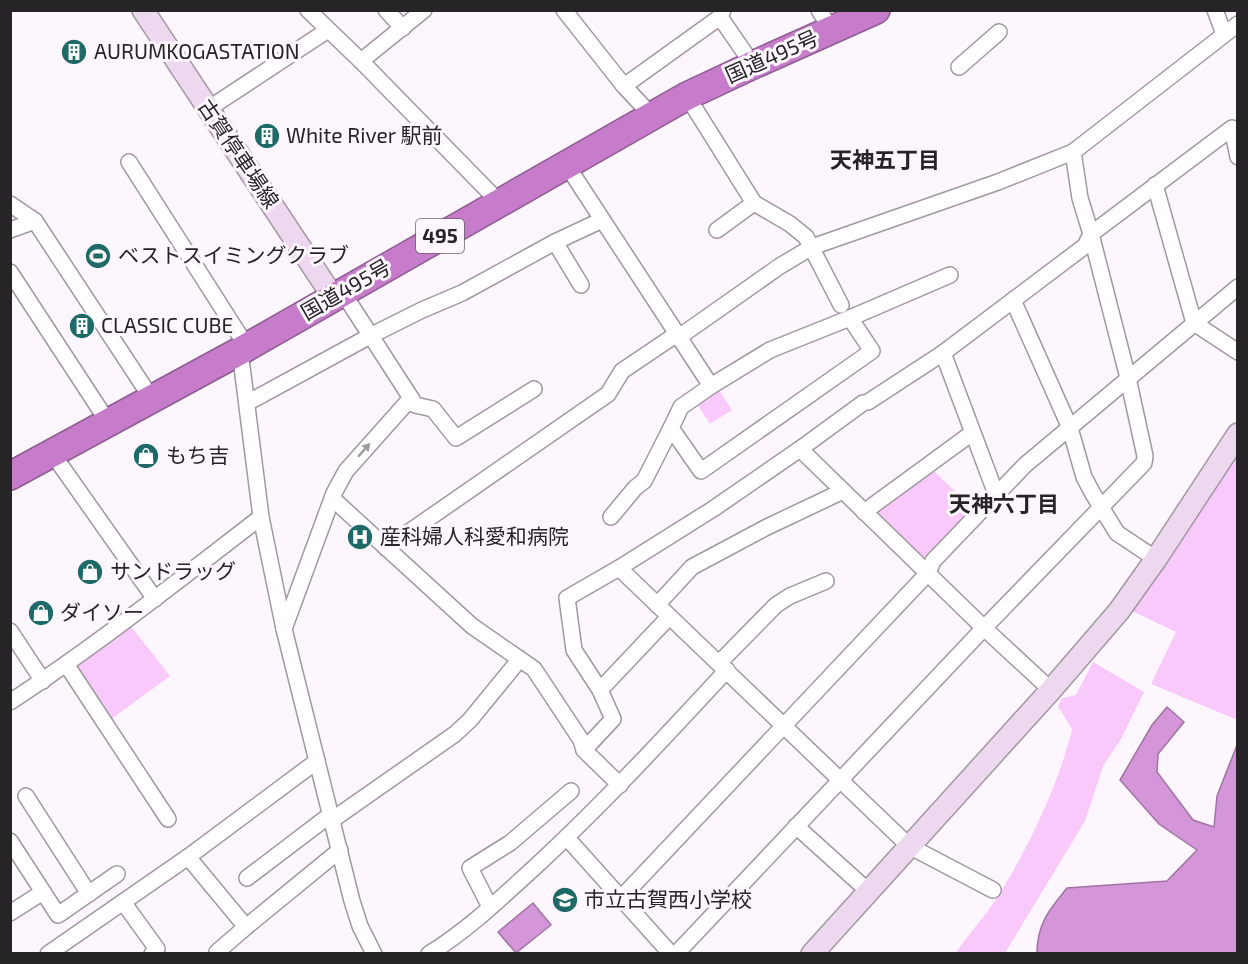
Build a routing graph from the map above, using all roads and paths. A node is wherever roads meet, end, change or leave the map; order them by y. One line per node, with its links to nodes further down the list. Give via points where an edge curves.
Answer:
1 (143, 10): 20 (street, 古賀停車場線)
2 (309, 10): 12 (street)
3 (386, 10): 11 (street)
4 (424, 10): 11 (street)
5 (564, 10): 18 (street)
6 (1215, 10): 14 (street)
7 (870, 12): 9 (highway, 国道495号 / 495)
8 (721, 14): 16 (street); 18 (street)
9 (825, 20): 16 (highway, 国道495号 / 495)
10 (1238, 24): 14 (street)
11 (403, 28): 15 (street)
12 (328, 30): 15 (street); 20 (street)
13 (999, 32): 17 (street)
14 (1224, 34): 23 (street)
15 (361, 61): 28 (street)
16 (753, 65): 19 (highway, 国道495号 / 495)
17 (959, 67)
18 (624, 86): 21 (street)
19 (687, 96): 21 (highway, 国道495号 / 495); 29 (street)
20 (208, 109): 42 (street, 古賀停車場線)
21 (652, 116): 26 (highway, 国道495号 / 495)
22 (1235, 126): 24 (street); 27 (street)
23 (1073, 152): 35 (street, via 1080,198); 37 (street)
24 (1238, 157)
25 (129, 162): 49 (street)
26 (566, 164): 28 (highway, 国道495号 / 495); 31 (street)
27 (1155, 185): 35 (street); 46 (street)
28 (499, 202): 42 (highway, 国道495号 / 495)
29 (754, 203): 34 (street); 37 (street, via 789,224)
30 (10, 204): 32 (street)
31 (602, 220): 36 (street); 48 (street)
32 (35, 222): 33 (street); 56 (street)
33 (10, 230)
34 (717, 230)
35 (1091, 234): 43 (street, via 1085,246); 52 (street)
36 (555, 242): 40 (street); 47 (street, via 462,293)
37 (812, 247): 44 (street); 48 (street)
38 (10, 272): 58 (street)
39 (950, 275): 45 (street)
40 (581, 285)
41 (1238, 287): 46 (street)
42 (333, 297): 47 (street, via 347,299); 49 (highway, 国道495号 / 495)
43 (1013, 300): 51 (street); 60 (street)
44 (841, 304)
45 (850, 318): 53 (street, via 770,350); 59 (street, via 872,351 701,471)
46 (1194, 323): 50 (street); 52 (street)
47 (370, 336): 55 (street); 57 (street)
48 (679, 337): 53 (street); 73 (street, via 671,338 622,371 608,394)
49 (243, 349): 56 (highway, 国道495号 / 495); 57 (street)
50 (1238, 352)
51 (943, 354): 61 (street); 63 (street, via 863,403)
52 (1128, 378): 60 (street); 69 (street, via 1144,463)
53 (711, 386): 59 (street, via 681,407)
54 (534, 389): 55 (street, via 456,438 433,409 415,405)
55 (411, 398): 68 (street, one-way to 55, via 346,471)
56 (152, 399): 58 (highway, 国道495号 / 495)
57 (247, 403): 71 (street)
58 (108, 422): 64 (highway, 国道495号 / 495)
59 (671, 428): 72 (street, via 644,481)
60 (1070, 428): 67 (street); 69 (street, via 1084,477)
61 (972, 433): 67 (street); 70 (street)
62 (1238, 434): 74 (street)
63 (800, 449): 66 (street); 75 (street)
64 (52, 453): 65 (highway, 国道495号 / 495); 78 (street)
65 (10, 476)
66 (843, 491): 70 (street); 79 (street, via 692,567)
67 (996, 494): 76 (street, via 933,561)
68 (333, 499): 73 (street); 82 (street)
69 (1101, 506): 74 (street, via 1117,533); 81 (street)
70 (864, 512): 76 (street)
71 (261, 517): 78 (street); 82 (street)
72 (611, 517)
73 (386, 548): 84 (street, via 472,626)
74 (1155, 560): 89 (street, via 1119,611)
75 (619, 567): 79 (street); 88 (street, via 567,598 574,650)
76 (928, 573): 81 (street); 91 (street)
77 (826, 581): 86 (street, via 776,605)
78 (155, 599): 85 (street)
79 (657, 605): 80 (street)
80 (669, 617): 86 (street); 88 (street)
81 (984, 628): 89 (street); 94 (street)
82 (284, 629): 93 (street)
83 (10, 631): 87 (street)
84 (520, 659): 92 (street, via 534,669); 98 (street, via 455,734)
85 (66, 664): 87 (street); 99 (street)
86 (723, 667): 91 (street); 95 (street)
87 (43, 681): 90 (street)
88 (600, 690): 92 (street, via 613,719)
89 (1051, 690): 103 (street)
90 (10, 702)
91 (784, 726): 94 (street); 112 (street)
92 (584, 750): 95 (street)
93 (317, 761): 98 (street); 105 (street)
94 (840, 779): 100 (street); 103 (street)
95 (620, 785): 101 (street)
96 (571, 791): 114 (street, via 510,843 470,868)
97 (26, 796): 111 (street)
98 (331, 818): 104 (street); 107 (street)
99 (168, 819)
100 (796, 826): 109 (street); 123 (street)
101 (567, 838): 112 (street); 114 (street)
102 (10, 841): 110 (street)
103 (909, 846): 108 (street); 109 (street)
104 (340, 850): 116 (street); 120 (street, via 357,918)
105 (188, 857): 113 (street); 116 (street)
106 (117, 874): 111 (street)
107 (247, 878)
108 (993, 890)
109 (868, 891): 124 (street)
110 (43, 892): 111 (street, via 58,915); 115 (street)
111 (89, 894)
112 (622, 897): 122 (street)
113 (123, 903): 117 (street); 119 (street, via 157,949)
114 (490, 907): 121 (street)
115 (10, 913)
116 (246, 927): 118 (street)
117 (56, 950)
118 (217, 952)
119 (152, 954)
120 (374, 954)
121 (429, 954)
122 (671, 954)
123 (676, 954)
124 (812, 954)

